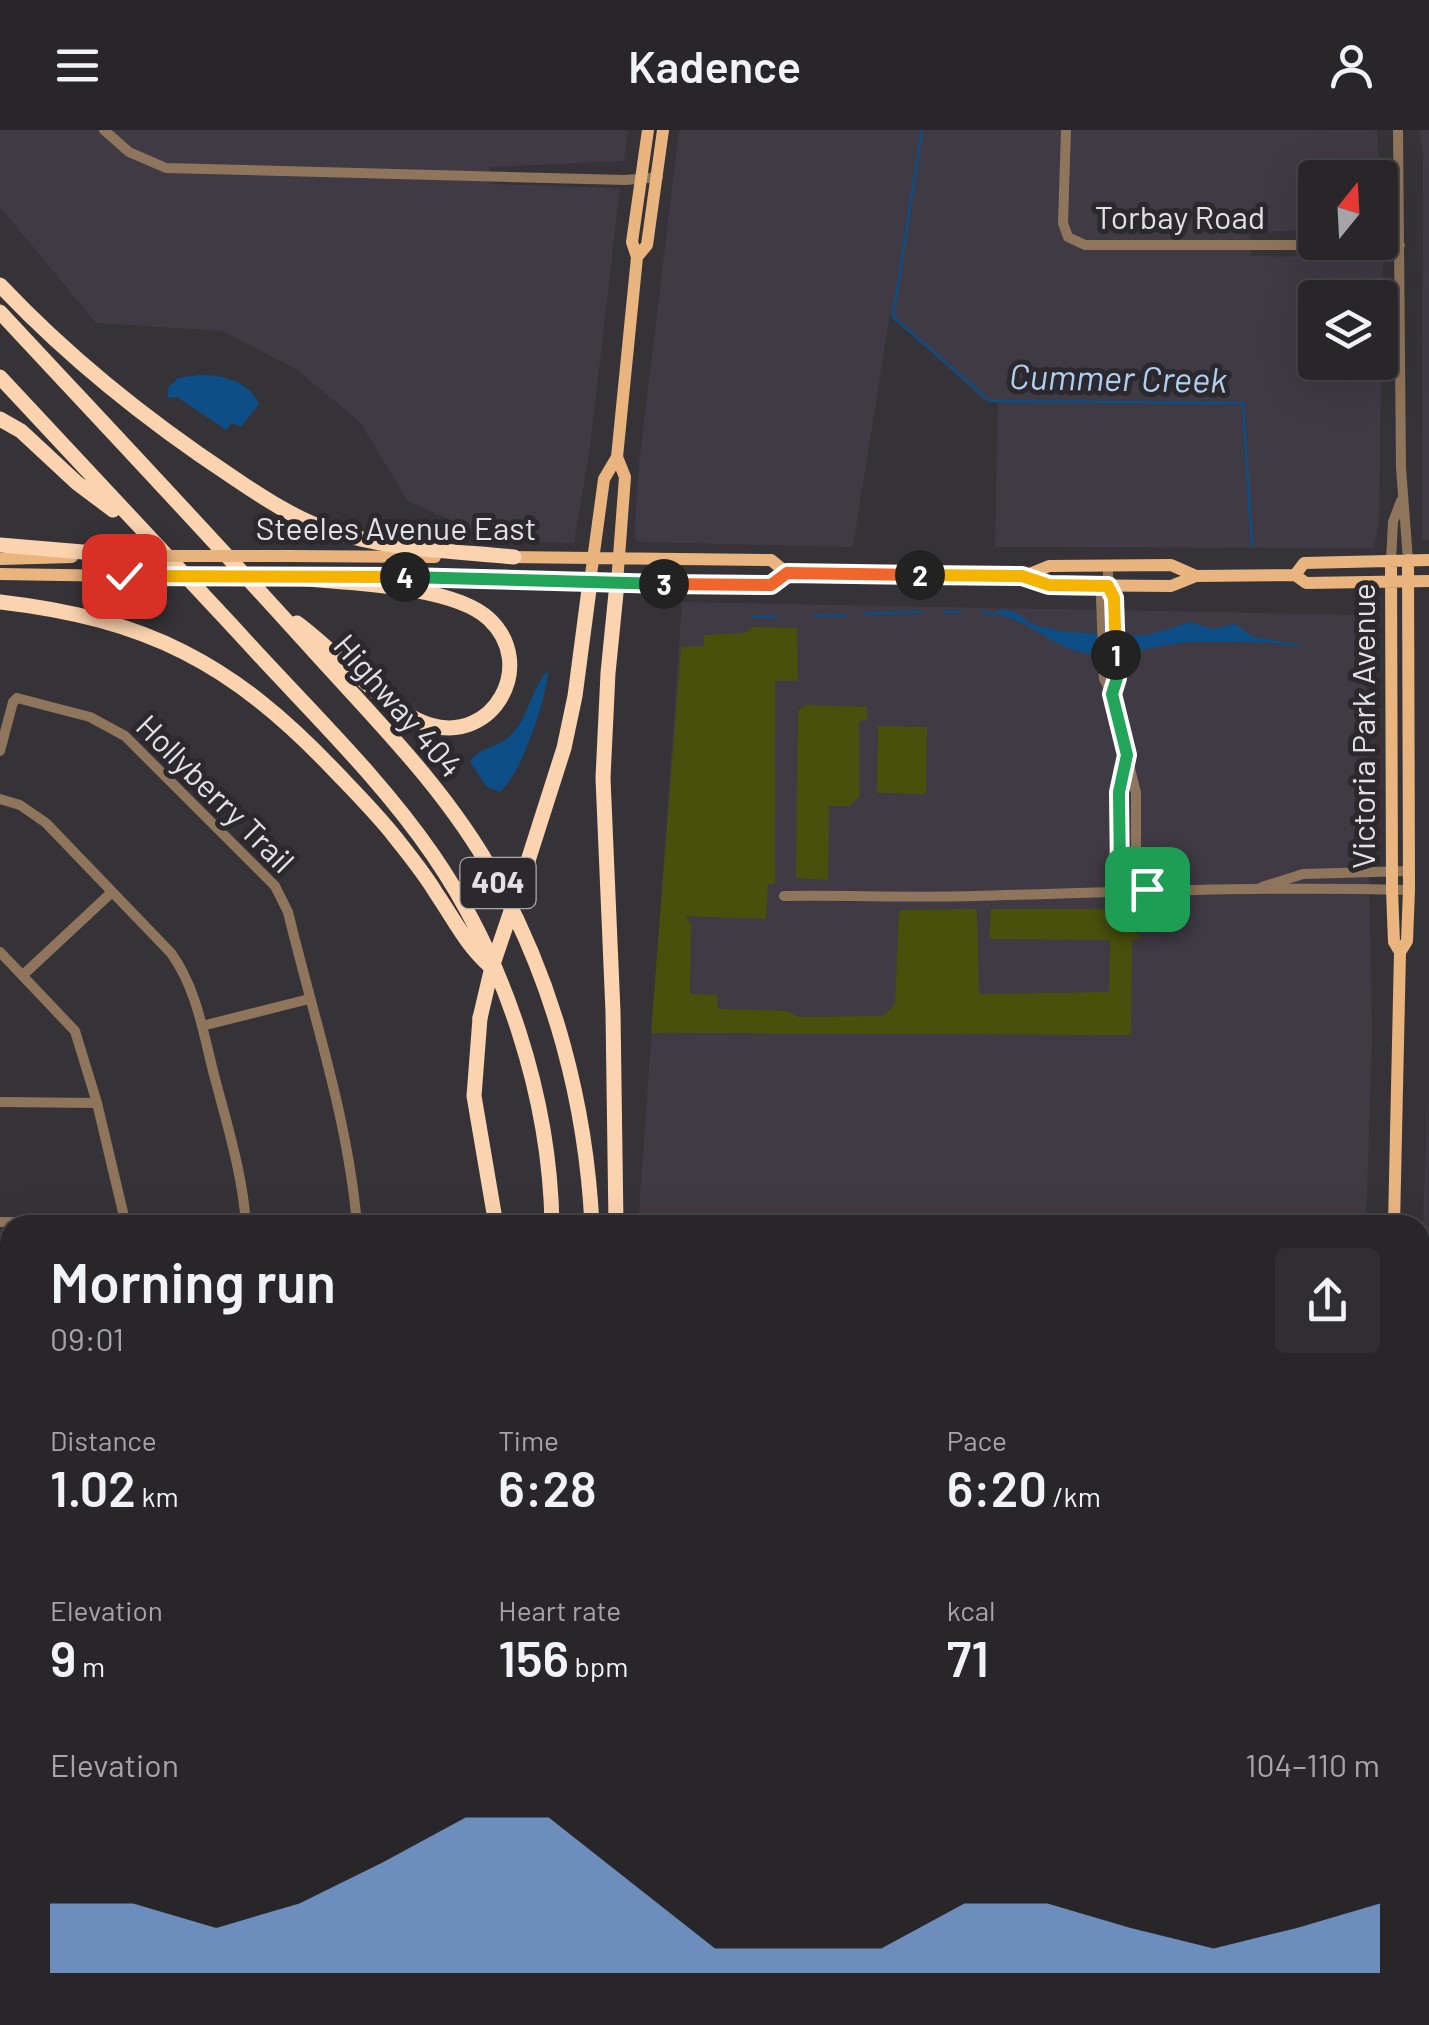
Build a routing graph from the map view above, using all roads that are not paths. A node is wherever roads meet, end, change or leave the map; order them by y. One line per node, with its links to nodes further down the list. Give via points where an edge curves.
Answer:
1 (104, 130): 7 (street, via 129,152 166,168)
2 (648, 130): 7 (main road)
3 (663, 130): 6 (main road)
4 (1066, 130): 8 (street, Torbay Road, via 1063,223 1068,236 1086,245)
5 (1398, 130): 8 (street, Victoria Park Avenue)
6 (658, 177): 7 (street); 9 (main road, via 648,245)
7 (640, 178): 9 (main road, via 632,242)
8 (1400, 244): 15 (street, Victoria Park Avenue)
9 (637, 258): 14 (main road)
10 (0, 285): 19 (highway, via 75,357 191,449 294,514 370,541)
11 (0, 312): 40 (highway, Highway 404 / 404)
12 (0, 378): 16 (highway, Highway 404 / 404)
13 (0, 419): 16 (highway)
14 (617, 457): 21 (main road, via 604,478); 22 (main road, via 626,477)
15 (1402, 500): 23 (street, Victoria Park Avenue); 25 (street, Victoria Park Avenue)
16 (148, 536): 55 (highway, Highway 404 / 404, via 393,802 468,911)
17 (0, 545): 18 (highway)
18 (130, 556): 19 (main road, Steeles Avenue East, bridge); 20 (main road, Steeles Avenue East)
19 (514, 557): 21 (main road, Steeles Avenue East)
20 (0, 558)
21 (593, 558): 22 (main road, Steeles Avenue East); 34 (main road)
22 (619, 558): 27 (main road, Steeles Avenue East, via 771,560); 37 (main road)
23 (1408, 560): 24 (main road, Steeles Avenue East); 25 (main road, Steeles Avenue East); 36 (main road, Victoria Park Avenue)
24 (1429, 560)
25 (1391, 561): 31 (main road, Steeles Avenue East, via 1304,563); 35 (main road, Victoria Park Avenue)
26 (1108, 566): 29 (main road, Steeles Avenue East, via 1049,566); 30 (main road, Steeles Avenue East, via 1171,565); 38 (street)
27 (787, 573): 29 (main road, Steeles Avenue East); 37 (main road, Steeles Avenue East, via 771,585)
28 (0, 574): 32 (main road, Steeles Avenue East, bridge)
29 (1022, 576): 38 (main road, Steeles Avenue East, via 1049,585)
30 (1196, 576): 31 (main road, Steeles Avenue East); 38 (main road, Steeles Avenue East, via 1171,586)
31 (1296, 576): 35 (main road, Steeles Avenue East, via 1306,583)
32 (296, 578): 34 (main road, Steeles Avenue East); 40 (highway, via 409,590 474,609 500,634 511,660 509,686 473,722 430,725 406,714)
33 (1429, 581): 36 (main road, Steeles Avenue East)
34 (590, 582): 37 (main road, Steeles Avenue East); 64 (highway, bridge, via 564,748 480,1018 474,1096)
35 (1390, 582): 36 (main road, Steeles Avenue East); 45 (main road, Victoria Park Avenue)
36 (1409, 582): 46 (main road, Victoria Park Avenue)
37 (617, 583): 67 (highway, via 603,778)
38 (1108, 586): 41 (street, via 1117,678); 41 (street, via 1101,628 1104,678)
39 (0, 602): 55 (highway, via 90,617 154,638 262,700 392,833 471,950)
40 (273, 606): 66 (highway, Highway 404 / 404, via 405,751 494,875 564,1044)
41 (1112, 694): 43 (street)
42 (0, 751): 57 (street, Hollyberry Trail, via 13,702 23,697 90,717 125,736 275,886)
43 (1127, 755): 47 (street, via 1119,813 1120,877); 47 (street, via 1136,793 1136,876)
44 (0, 799): 51 (street, via 46,823)
45 (1392, 870): 46 (street); 48 (main road, Victoria Park Avenue); 50 (street, via 1303,874)
46 (1409, 872): 49 (main road, Victoria Park Avenue)
47 (1128, 890): 50 (street); 52 (street)
48 (1392, 890): 49 (street); 50 (street); 54 (main road, Victoria Park Avenue)
49 (1410, 890): 54 (main road, Victoria Park Avenue, via 1407,941)
50 (1247, 892)
51 (111, 893): 56 (street); 58 (street, via 182,970)
52 (784, 896)
53 (0, 952): 56 (street)
54 (1400, 952): 68 (main road, Victoria Park Avenue)
55 (494, 970): 65 (highway, Highway 404 / 404, via 541,1120)
56 (23, 975): 60 (street, via 75,1031)
57 (309, 999): 58 (street); 63 (street, Hollyberry Trail, via 349,1154)
58 (202, 1026): 62 (street)
59 (0, 1102): 60 (street)
60 (96, 1103): 61 (street)
61 (124, 1215)
62 (244, 1215)
63 (357, 1215)
64 (494, 1215)
65 (551, 1215)
66 (591, 1215)
67 (616, 1215)
68 (1394, 1215)

